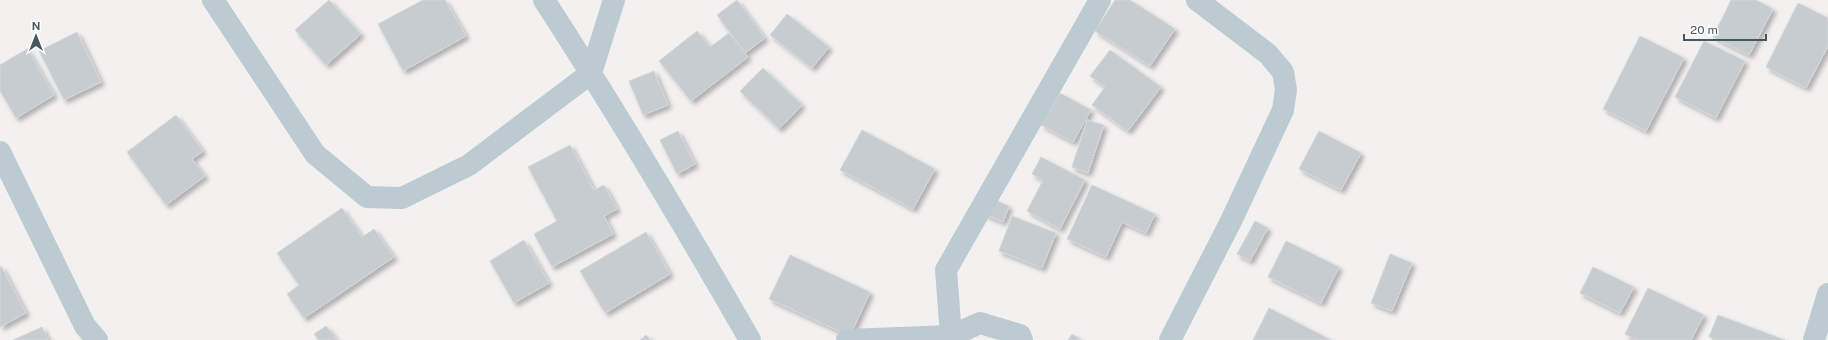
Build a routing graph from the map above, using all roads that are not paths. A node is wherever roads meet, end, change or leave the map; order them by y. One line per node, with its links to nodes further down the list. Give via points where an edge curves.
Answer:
1 (214, 0): 6 (street, via 315,154 367,197 402,198 468,164)
2 (544, 0): 6 (street)
3 (614, 0): 6 (street)
4 (1100, 0): 9 (street, via 946,270)
5 (1197, 0): 14 (street, via 1268,54 1283,72 1286,90 1283,110 1231,221)
6 (591, 73): 11 (street)
7 (0, 152): 10 (street, via 85,326)
8 (1828, 294): 15 (street)
9 (951, 336): 12 (street); 13 (street, via 980,324 1020,335)
10 (96, 340)
11 (750, 340)
12 (847, 340)
13 (1022, 340)
14 (1170, 340)
15 (1814, 340)

